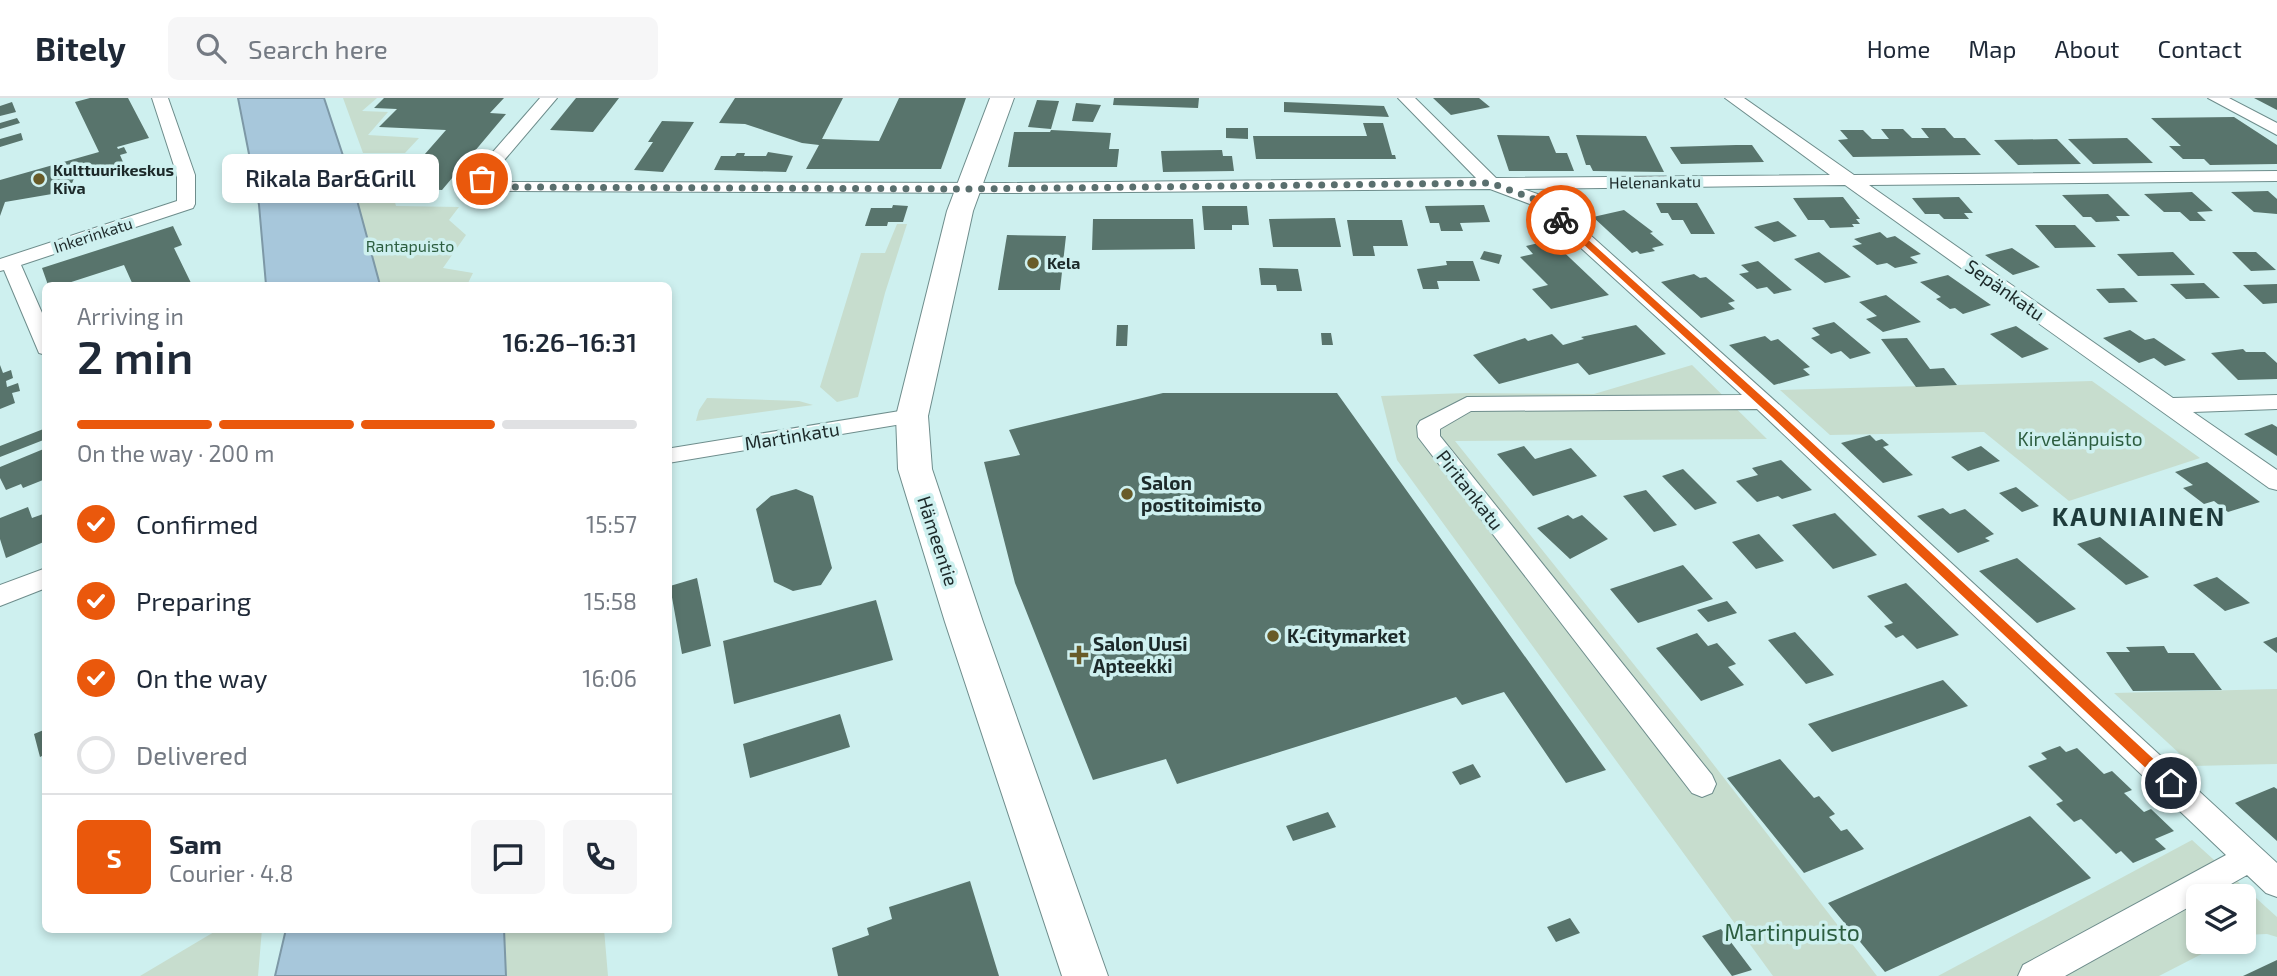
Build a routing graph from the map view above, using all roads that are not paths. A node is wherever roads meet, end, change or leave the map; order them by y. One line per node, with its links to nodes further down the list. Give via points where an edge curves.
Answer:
1 (160, 98): 12 (street, Inkerinkatu, via 186,175 186,204)
2 (548, 98): 11 (street, Helenankatu, via 487,169 482,179 487,187)
3 (1002, 98): 11 (main road, Hämeentie)
4 (1406, 98): 10 (street)
5 (1732, 98): 9 (street, Sepänkatu)
6 (2216, 98): 7 (street)
7 (2277, 130)
8 (2277, 176): 9 (street, Helenankatu)
9 (1846, 180): 10 (street, Helenankatu); 16 (street, Sepänkatu)
10 (1491, 183): 11 (street, Helenankatu); 14 (street, via 1542,202)
11 (968, 189): 17 (main road, Hämeentie)
12 (5, 264): 13 (street)
13 (42, 340)
14 (1761, 402): 22 (street, Piritankatu, via 1467,404 1428,426 1429,438); 23 (street)
15 (2277, 402): 16 (street)
16 (2169, 405): 19 (street, Sepänkatu)
17 (912, 416): 18 (street, Martinkatu); 25 (main road, Hämeentie, via 915,469)
18 (672, 456)
19 (2277, 482)
20 (42, 579): 21 (street)
21 (0, 596)
22 (1702, 784)
23 (2250, 858): 24 (street); 26 (street)
24 (2277, 883)
25 (1085, 976)
26 (2034, 976)

